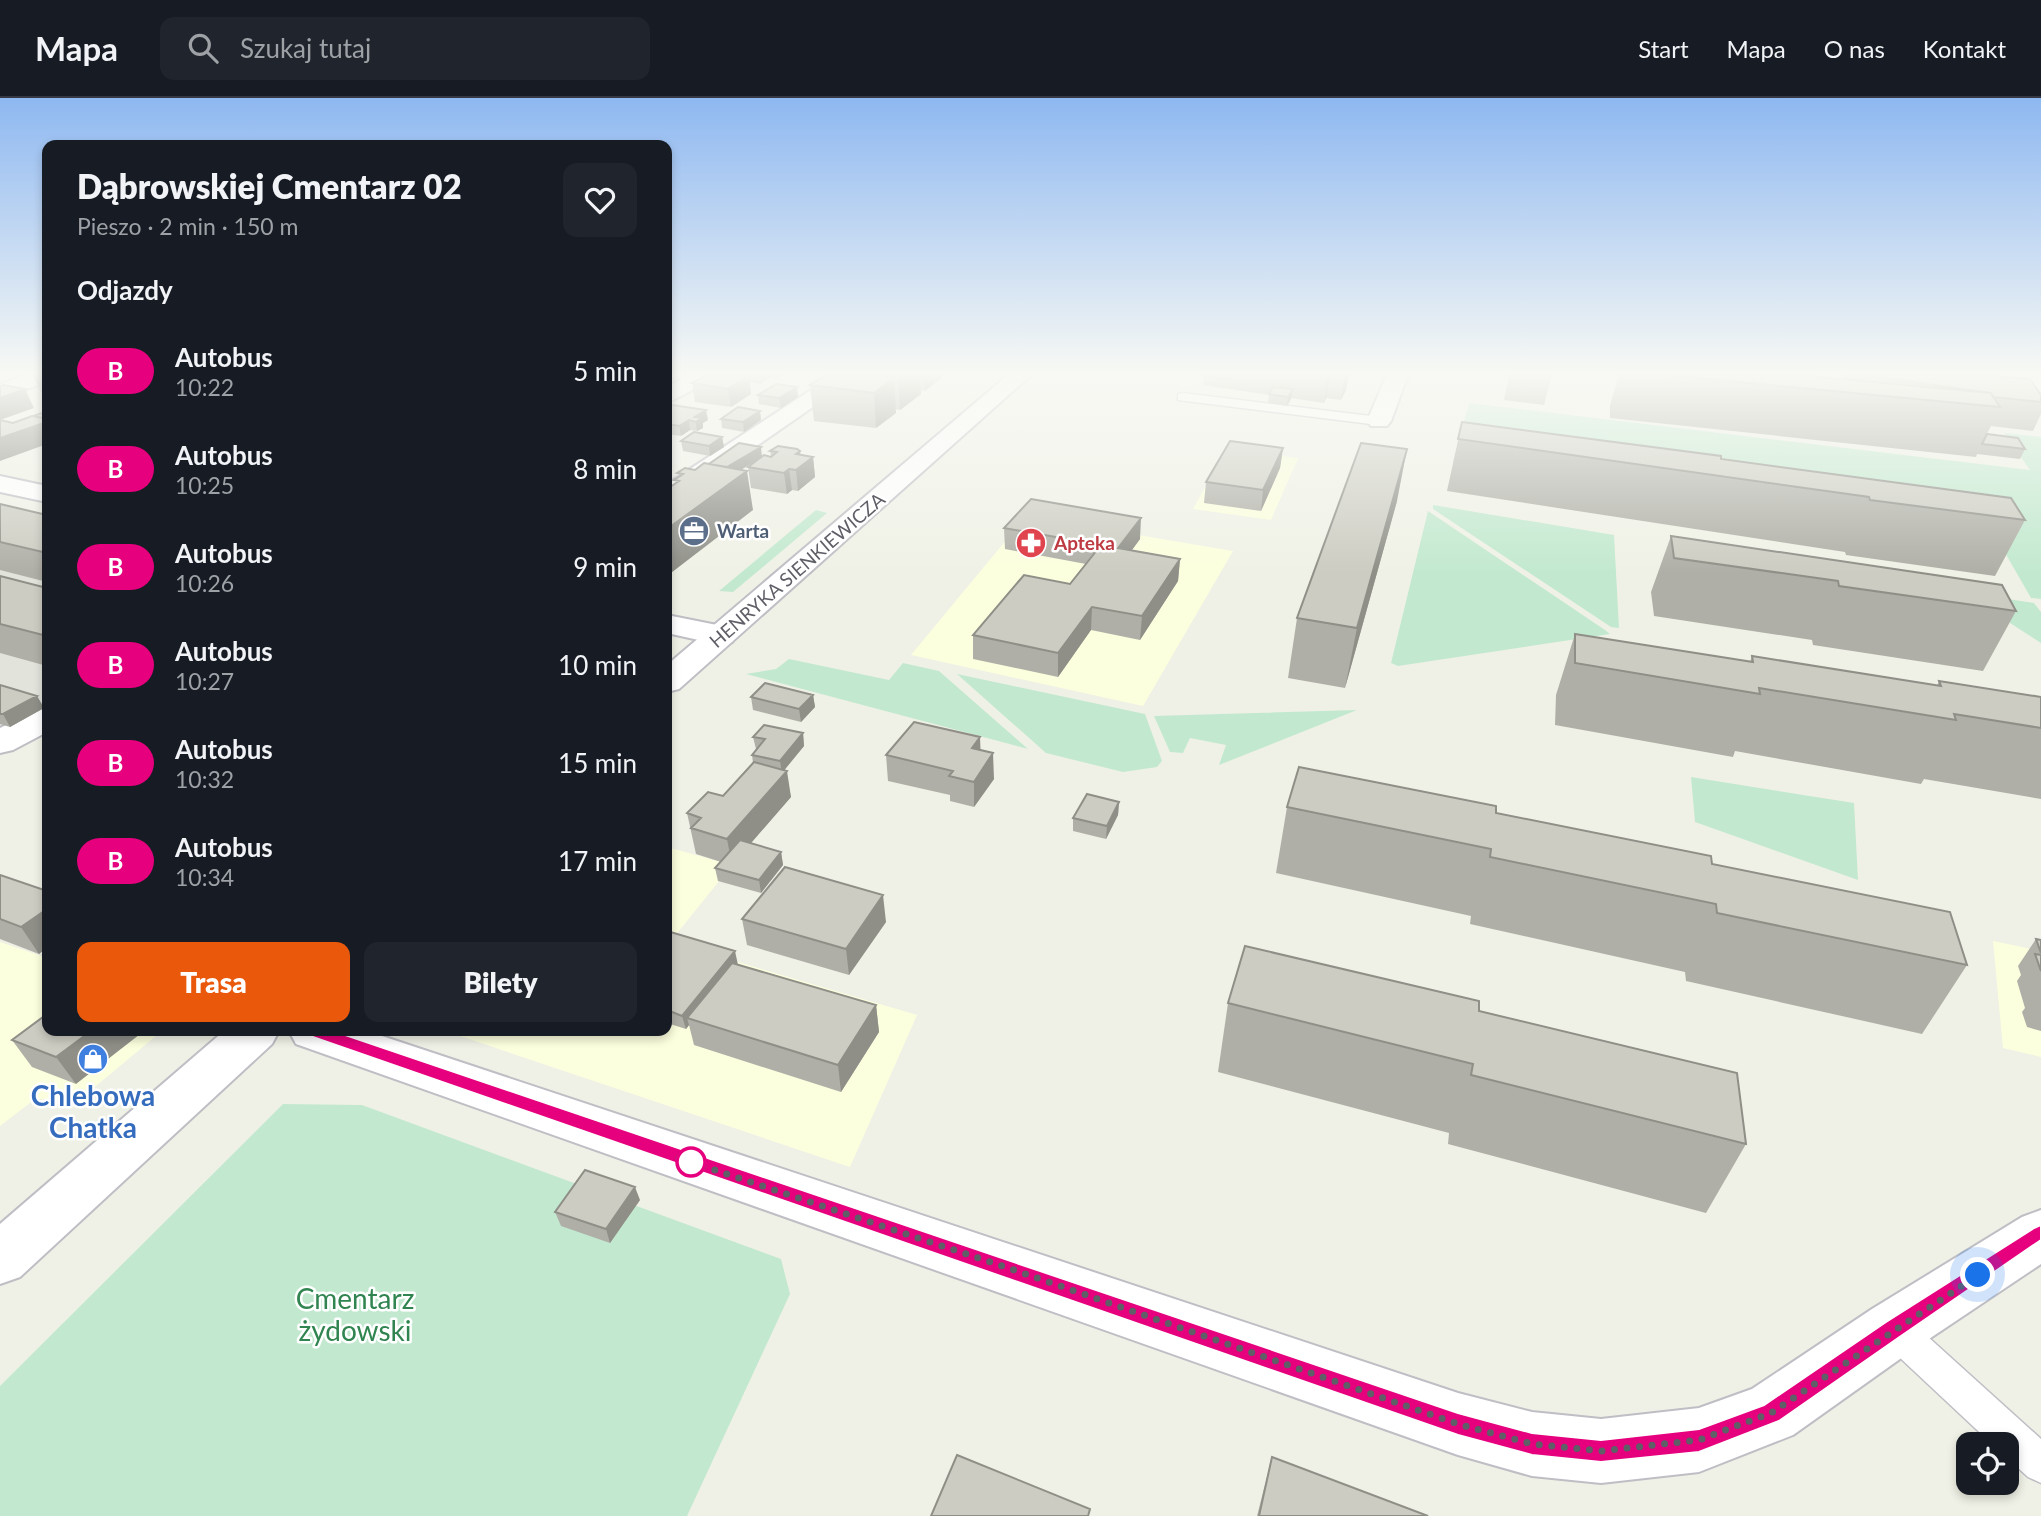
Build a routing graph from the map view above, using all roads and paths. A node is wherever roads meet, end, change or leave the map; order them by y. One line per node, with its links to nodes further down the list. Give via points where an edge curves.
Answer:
1 (748, 441): 5 (street)
2 (945, 441): 7 (street, HENRYKA SIENKIEWICZA)
3 (0, 484): 4 (street)
4 (42, 493)
5 (672, 493)
6 (672, 625): 7 (street)
7 (720, 635): 8 (street, HENRYKA SIENKIEWICZA)
8 (672, 678)
9 (42, 721): 10 (street)
10 (0, 742)
11 (249, 1036): 14 (street)
12 (328, 1036): 15 (street, via 1458,1424 1532,1444 1601,1451 1699,1440 1771,1413)
13 (2041, 1234): 15 (street)
14 (0, 1259)
15 (1893, 1329): 16 (lane)
16 (2041, 1464)

